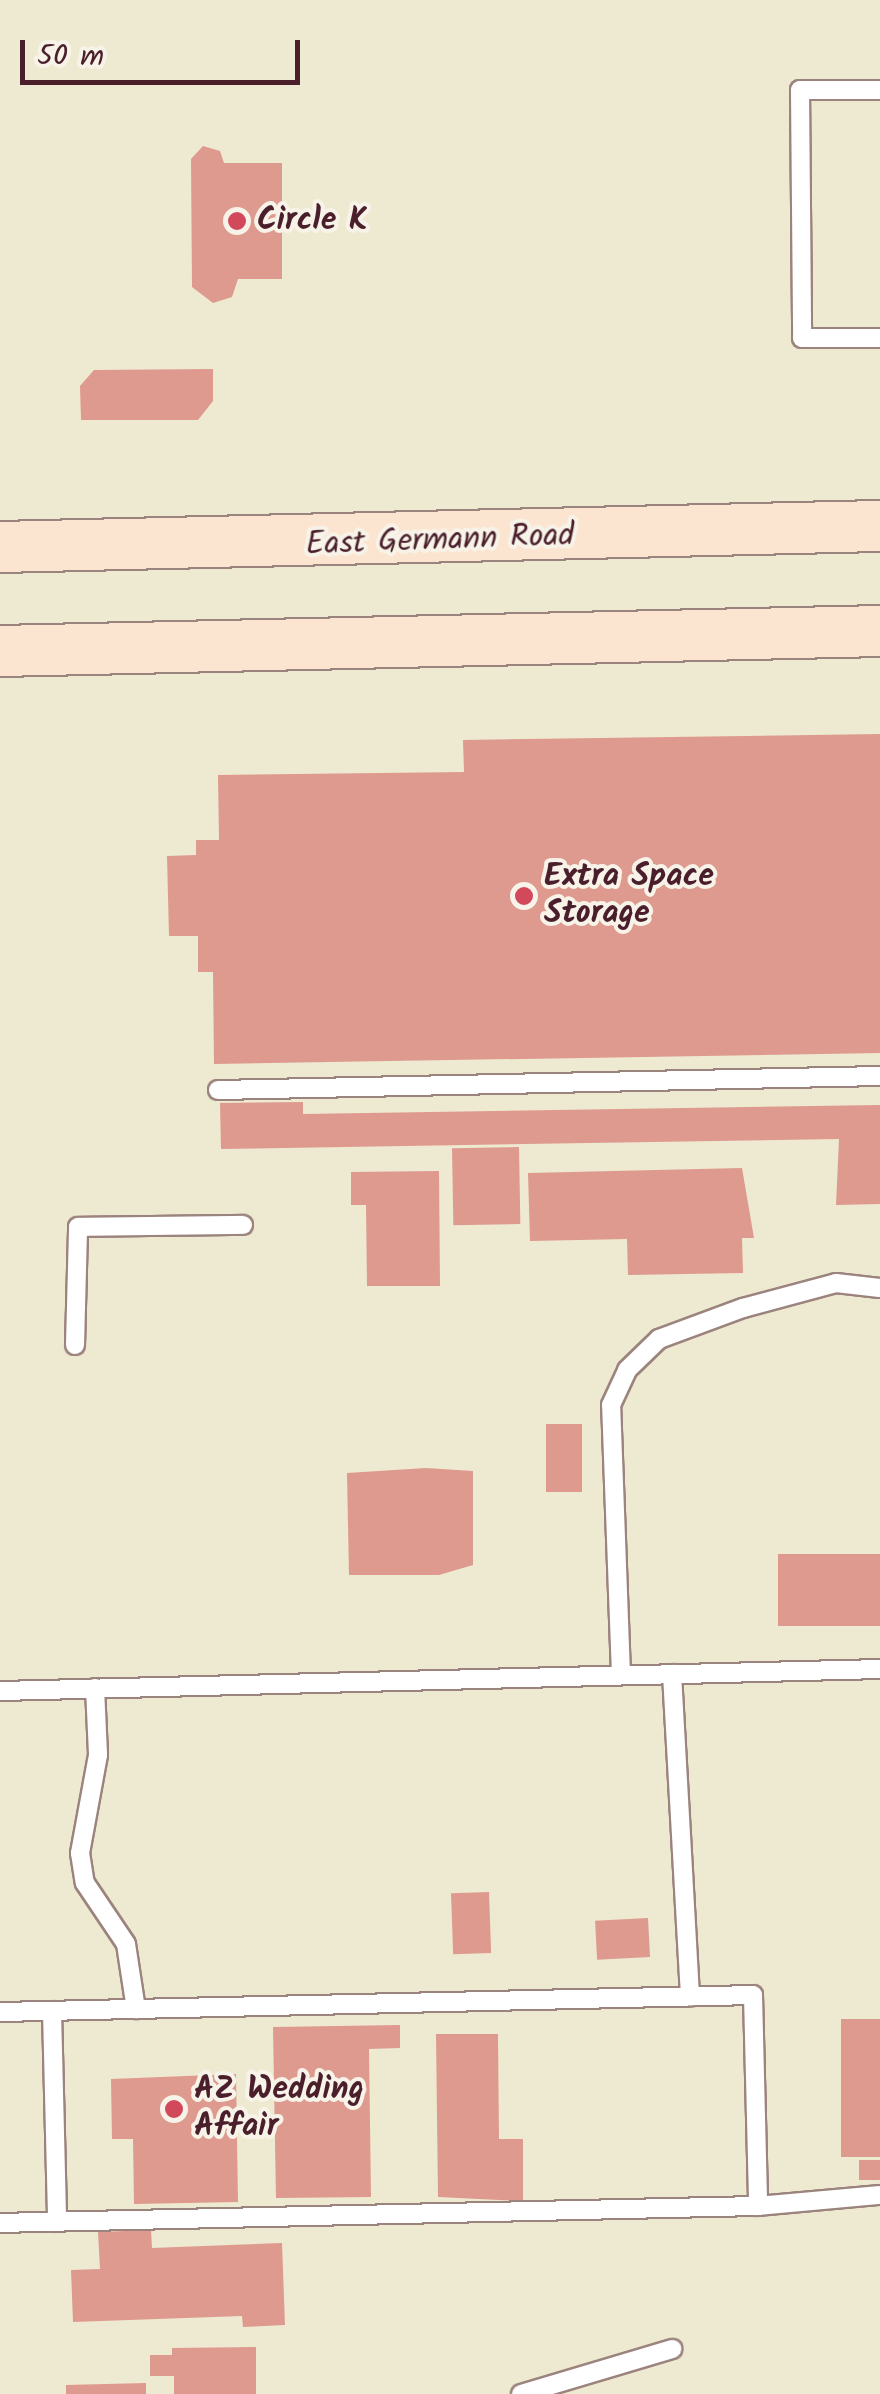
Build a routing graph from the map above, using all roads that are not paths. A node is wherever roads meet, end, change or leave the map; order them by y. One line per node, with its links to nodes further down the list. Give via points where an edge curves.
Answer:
1 (880, 90): 2 (lane, via 800,90 802,338)
2 (880, 338)
3 (880, 526): 4 (main road, East Germann Road)
4 (0, 547)
5 (880, 631): 6 (main road)
6 (0, 650)
7 (880, 1076): 8 (lane)
8 (218, 1090)
9 (243, 1224): 11 (lane, via 78,1227)
10 (880, 1288): 14 (lane, via 836,1283 742,1308 660,1339 627,1370 611,1404)
11 (75, 1345)
12 (880, 1669): 13 (lane)
13 (672, 1674): 14 (lane); 17 (lane)
14 (621, 1676): 15 (lane)
15 (95, 1688): 16 (lane); 18 (lane, via 98,1754 80,1853 85,1882 126,1944)
16 (0, 1690)
17 (690, 1996): 18 (lane); 22 (lane, via 753,1994)
18 (136, 2010): 19 (lane)
19 (52, 2011): 20 (lane); 23 (lane)
20 (0, 2012)
21 (880, 2195): 22 (lane)
22 (758, 2206): 23 (lane)
23 (57, 2222): 24 (lane)
24 (0, 2223)
25 (672, 2349): 26 (lane)
26 (521, 2394)

